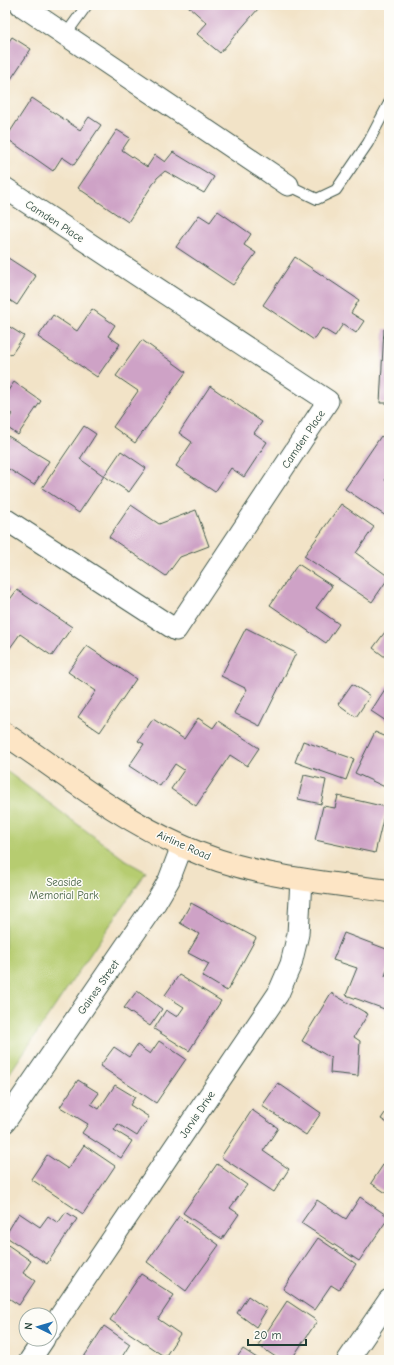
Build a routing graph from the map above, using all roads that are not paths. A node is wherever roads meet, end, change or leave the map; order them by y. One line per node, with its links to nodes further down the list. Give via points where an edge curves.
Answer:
1 (21, 5): 3 (street)
2 (87, 5): 3 (lane)
3 (66, 34): 5 (street)
4 (389, 103): 5 (lane, via 368,143 336,190 317,199)
5 (288, 185)
6 (5, 188): 7 (street, Camden Place, via 328,402 176,630)
7 (5, 519)
8 (5, 734): 9 (main road, Airline Road, via 136,823)
9 (182, 846): 10 (main road, Airline Road, via 220,861); 12 (street, Gaines Street, via 169,880 156,902)
10 (301, 880): 11 (main road, Airline Road); 14 (street, Jarvis Drive, via 298,934 291,964 278,994)
11 (389, 891)
12 (5, 1122)
13 (389, 1300): 17 (street)
14 (58, 1319)
15 (39, 1347): 16 (street)
16 (30, 1360)
17 (348, 1360)

